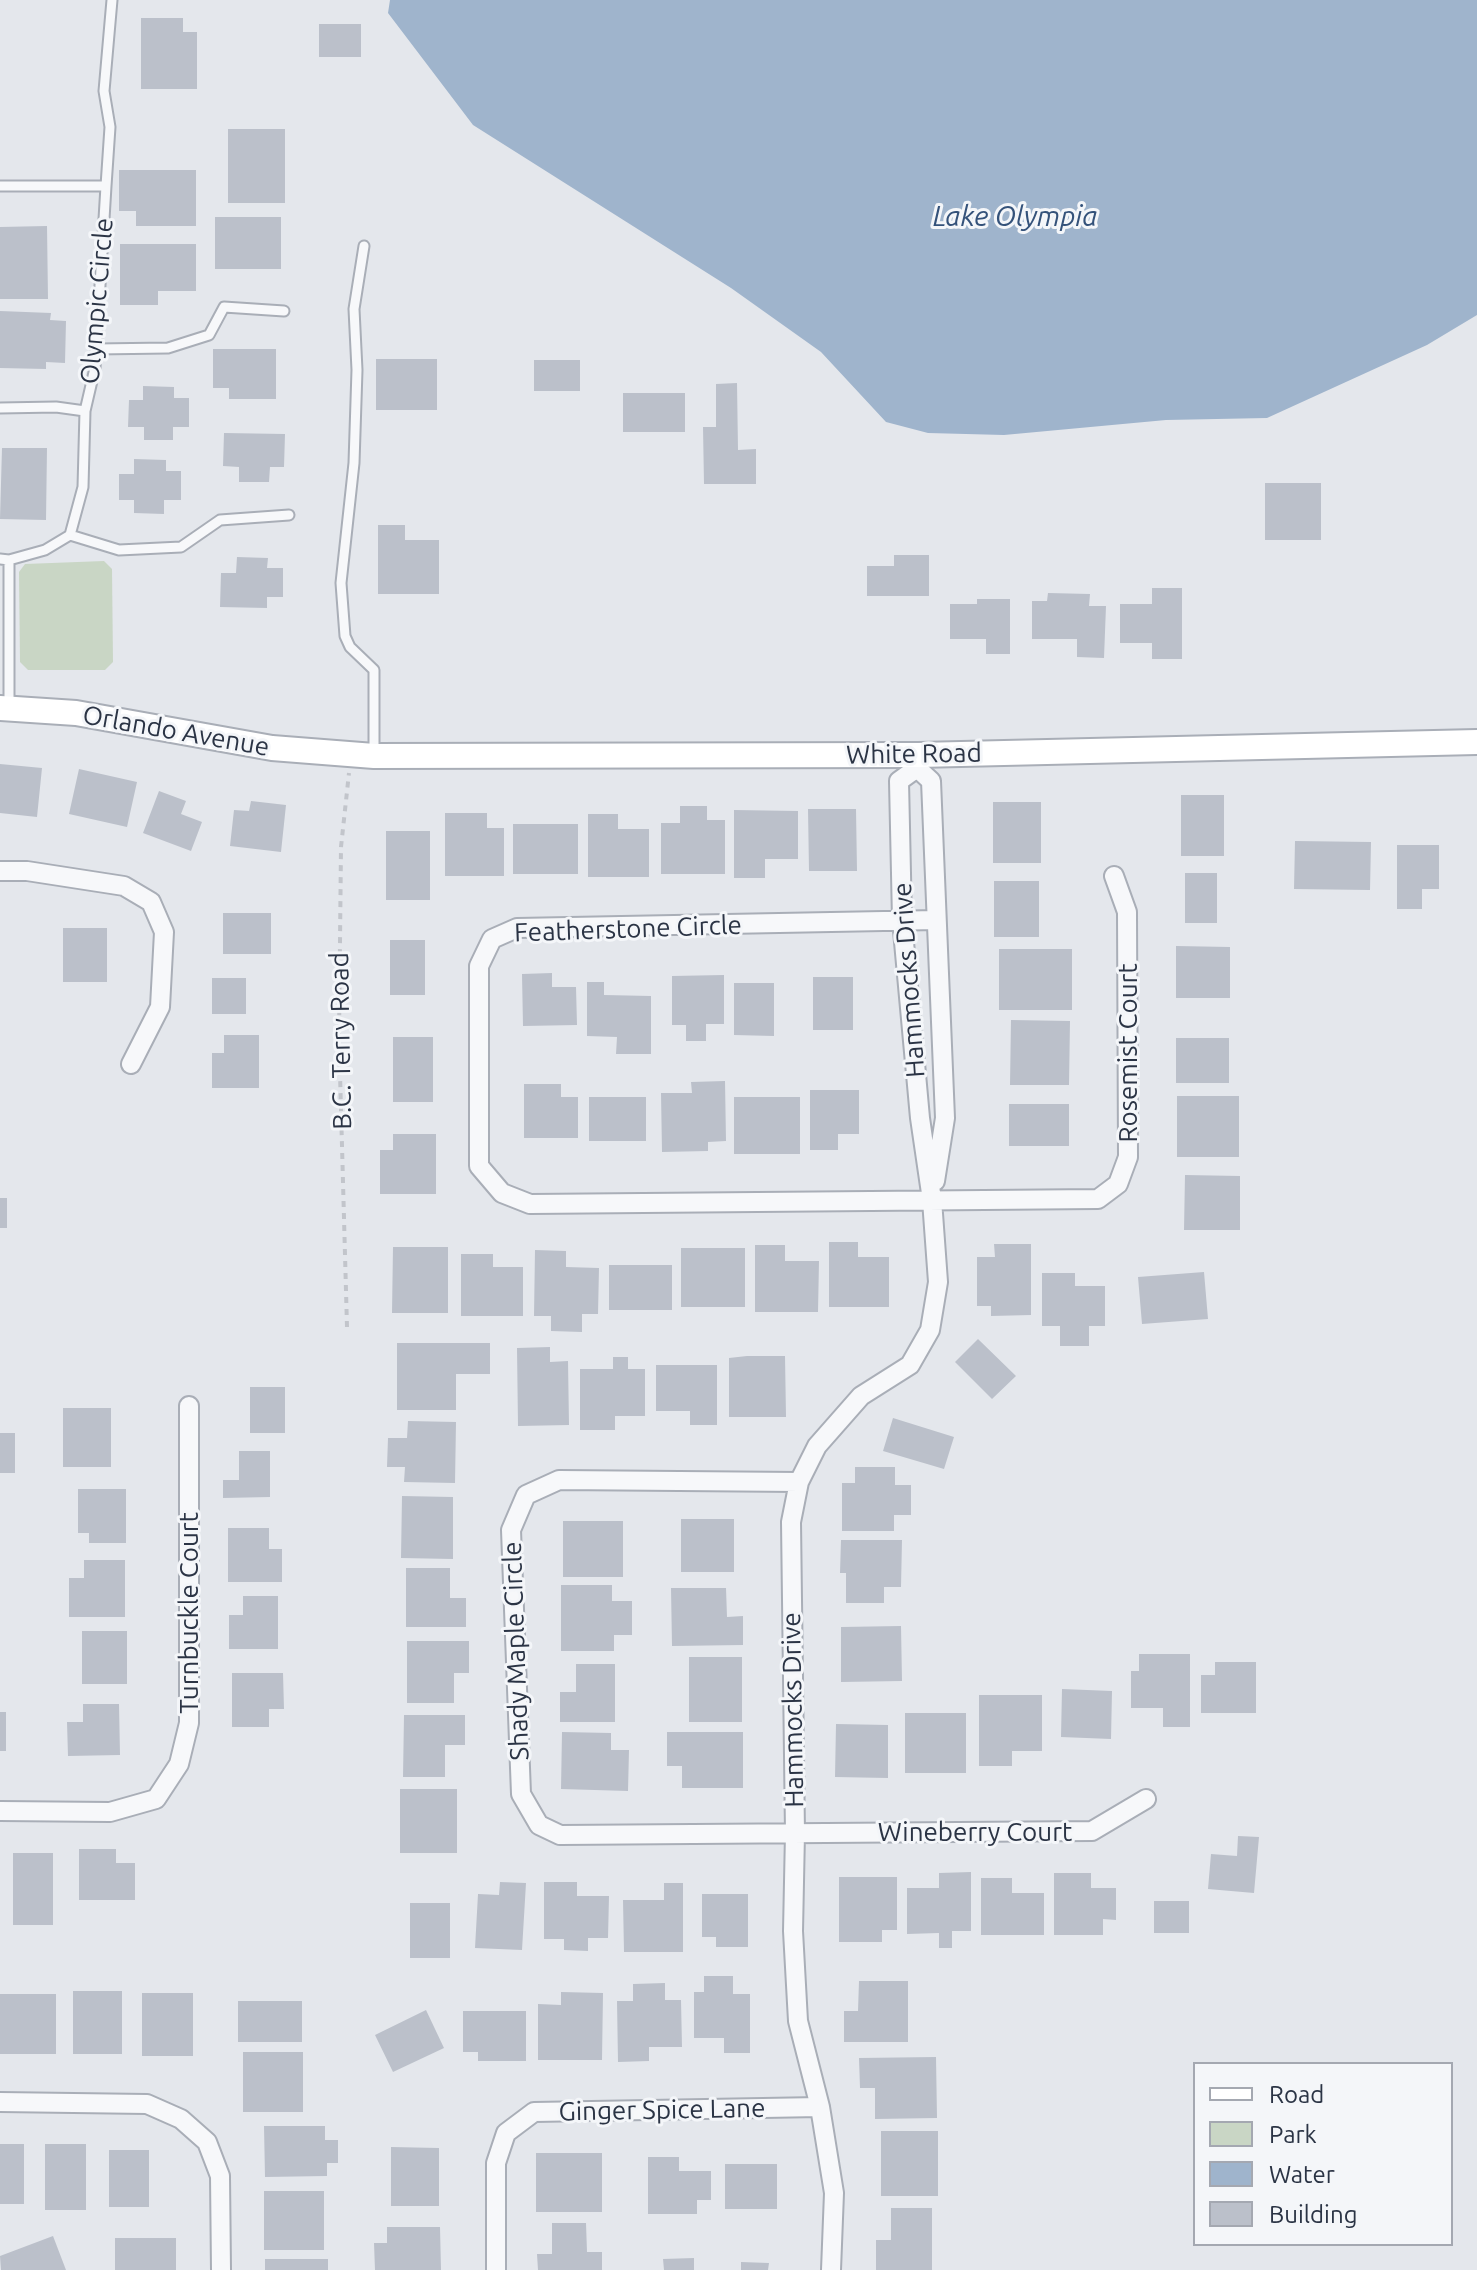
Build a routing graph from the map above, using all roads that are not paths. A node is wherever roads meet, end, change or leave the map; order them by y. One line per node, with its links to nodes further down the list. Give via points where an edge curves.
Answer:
1 (112, 0): 3 (lane, Olympic Circle, via 104,91 110,127)
2 (0, 186): 3 (lane)
3 (106, 186): 6 (lane, Olympic Circle)
4 (364, 246): 14 (lane, via 354,309 354,463 341,583 345,636 374,670)
5 (284, 311): 6 (lane, via 224,307 209,335 168,348)
6 (96, 349): 8 (lane, Olympic Circle)
7 (0, 408): 8 (lane)
8 (85, 411): 10 (lane, Olympic Circle, via 83,487)
9 (289, 515): 10 (lane, via 220,520 181,547 119,550)
10 (70, 535): 11 (lane, via 45,550)
11 (4, 560): 12 (lane)
12 (4, 708): 14 (street, Orlando Avenue, via 76,713 272,748)
13 (1477, 742): 15 (street, White Road)
14 (363, 755): 15 (street, White Road)
15 (917, 762): 18 (street, Hammocks Drive, via 899,781); 19 (street, Hammocks Drive, via 931,781)
16 (0, 871): 20 (street, via 124,886 151,902 164,932 160,1007)
17 (1114, 876): 21 (street, Rosemist Court, via 1127,912 1128,1157 1118,1184 1098,1199)
18 (902, 920): 19 (street, Featherstone Circle); 21 (street, Hammocks Drive); 21 (street, Featherstone Circle, via 517,928 492,939 479,966 479,1166 502,1193 530,1204)
19 (936, 920): 21 (street, Hammocks Drive, via 945,1118)
20 (131, 1064)
21 (932, 1200): 23 (street, Hammocks Drive, via 938,1282 930,1330 910,1365 861,1396 817,1446)
22 (189, 1406): 25 (street, Turnbuckle Court, via 189,1723 179,1764 156,1799 126,1808)
23 (799, 1482): 26 (street, Hammocks Drive, via 791,1522); 26 (street, Shady Maple Circle, via 559,1480 526,1495 511,1530 521,1794 539,1825 560,1835)
24 (1146, 1799): 26 (street, Wineberry Court, via 1092,1831)
25 (0, 1811)
26 (795, 1833): 28 (street, Hammocks Drive, via 798,2021)
27 (0, 2102): 29 (street, via 147,2104 181,2119 207,2142 220,2176)
28 (820, 2107): 30 (street, Ginger Spice Lane, via 534,2112 506,2133 496,2163); 31 (street, Hammocks Drive, via 834,2193)
29 (221, 2270)
30 (496, 2270)
31 (831, 2270)

